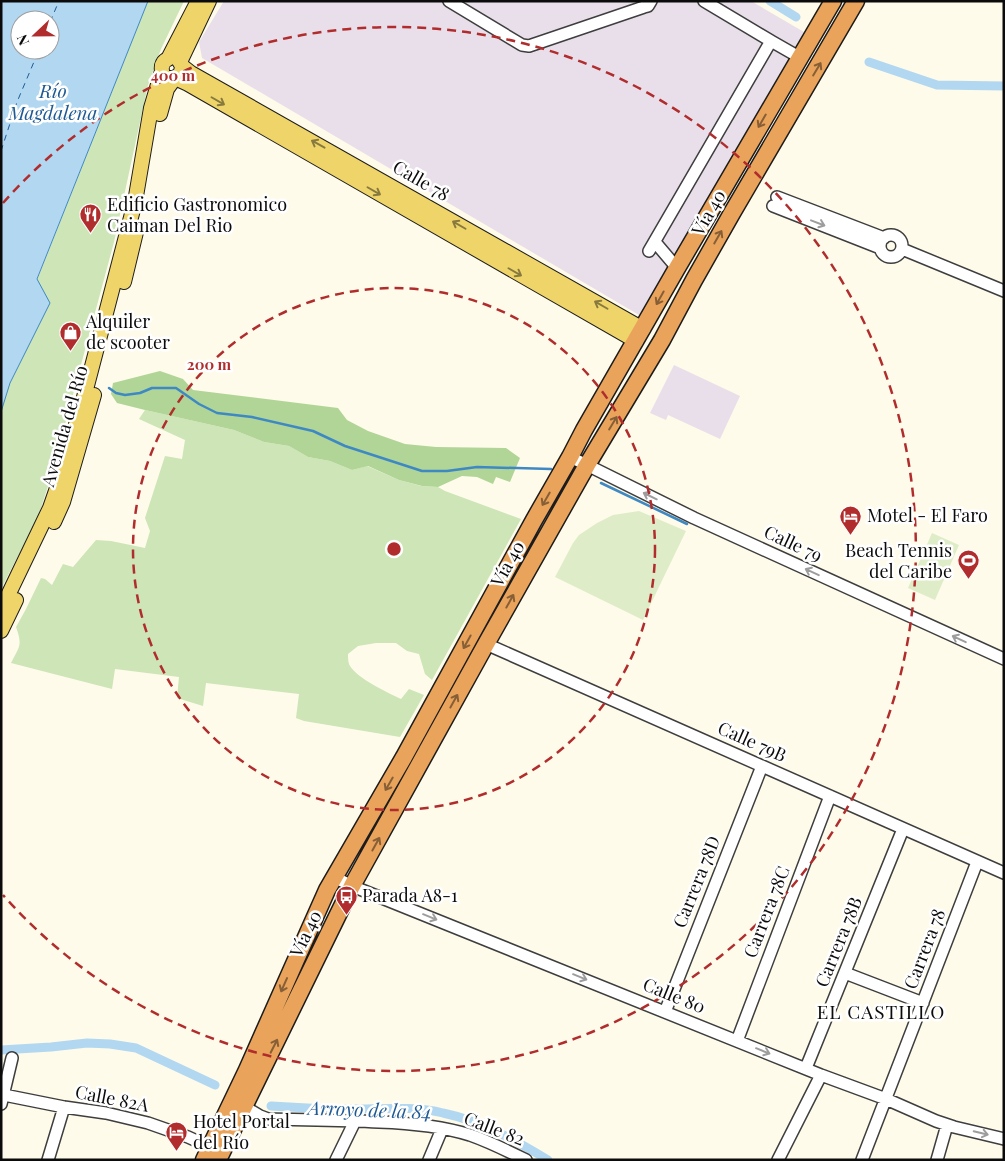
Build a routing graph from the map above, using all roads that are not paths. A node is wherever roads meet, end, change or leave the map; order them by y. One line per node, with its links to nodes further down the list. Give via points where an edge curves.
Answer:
1 (198, 1): 11 (main road, Avenida del Río)
2 (209, 1): 9 (main road, Avenida del Río)
3 (449, 1): 4 (street, via 522,45 529,46 648,6)
4 (651, 1)
5 (704, 1): 8 (street)
6 (833, 1): 10 (highway, Vía 40)
7 (856, 1): 13 (highway, Vía 40, one-way to 7)
8 (771, 41): 10 (street); 17 (street, via 652,246)
9 (189, 43): 11 (main road, Avenida del Río); 11 (main road, via 191,66)
10 (795, 55): 12 (highway, Vía 40)
11 (179, 71): 20 (main road, Calle 78); 23 (main road, Avenida del Río, via 151,108 135,202 58,488); 24 (main road, Avenida del Río, via 164,97 132,252 66,494)
12 (786, 78): 13 (highway); 17 (highway, Vía 40, one-way to 17)
13 (805, 89): 18 (highway, Vía 40, one-way to 13)
14 (775, 201): 15 (street)
15 (882, 243): 16 (street, via 890,236 897,237); 16 (street, via 883,254 889,257 896,257)
16 (902, 249): 19 (street)
17 (673, 265): 18 (highway); 20 (highway, Vía 40, one-way to 20)
18 (694, 280): 22 (highway, Vía 40, one-way to 18)
19 (1004, 291)
20 (640, 335): 21 (highway, Vía 40)
21 (570, 457): 22 (street, Calle 79); 27 (highway, Vía 40, one-way to 27)
22 (588, 464): 25 (highway, Vía 40, one-way to 22); 26 (street, Calle 79, one-way to 22, via 702,522)
23 (1, 610)
24 (1, 631)
25 (486, 644): 28 (highway, Vía 40, one-way to 25); 29 (street, Calle 79B)
26 (1004, 659)
27 (408, 750): 28 (highway); 34 (highway, Vía 40, one-way to 34)
28 (423, 757): 35 (highway, Vía 40, one-way to 28)
29 (762, 766): 30 (street, Calle 79B); 38 (street, Carrera 78D)
30 (830, 796): 31 (street, Calle 79B); 39 (street, Carrera 78C)
31 (903, 829): 32 (street, Calle 79B); 36 (street, Carrera 78B)
32 (977, 862): 33 (street, Calle 79B); 37 (street, Carrera 78)
33 (1004, 873)
34 (334, 877): 35 (street, Calle 80); 51 (highway, Vía 40, one-way to 51, via 228,1108)
35 (352, 886): 38 (street, Calle 80, one-way to 38); 45 (highway, Vía 40, one-way to 35)
36 (845, 973): 37 (street); 41 (street, Carrera 78B)
37 (923, 1003): 44 (street, Carrera 78)
38 (665, 1012): 39 (street, Calle 80)
39 (737, 1040): 41 (street, Calle 80, one-way to 41)
40 (12, 1058): 43 (street)
41 (806, 1068): 42 (street, Calle 80)
42 (821, 1075): 44 (street, Calle 80); 56 (street)
43 (3, 1099): 46 (street, Calle 82A)
44 (886, 1099): 48 (street, Calle 80); 57 (street, Carrera 78)
45 (243, 1106): 47 (street, Calle 82, via 268,1119); 51 (highway, Vía 40)
46 (64, 1108): 51 (street, Calle 82A, via 106,1113 188,1136); 52 (street)
47 (355, 1120): 49 (street, Calle 82); 53 (street)
48 (947, 1125): 50 (street, Calle 80, one-way to 50); 58 (street)
49 (442, 1129): 54 (street); 55 (street, Calle 82, via 469,1135)
50 (1004, 1139)
51 (211, 1156)
52 (48, 1160)
53 (336, 1160)
54 (429, 1160)
55 (526, 1160)
56 (778, 1160)
57 (862, 1160)
58 (937, 1160)

